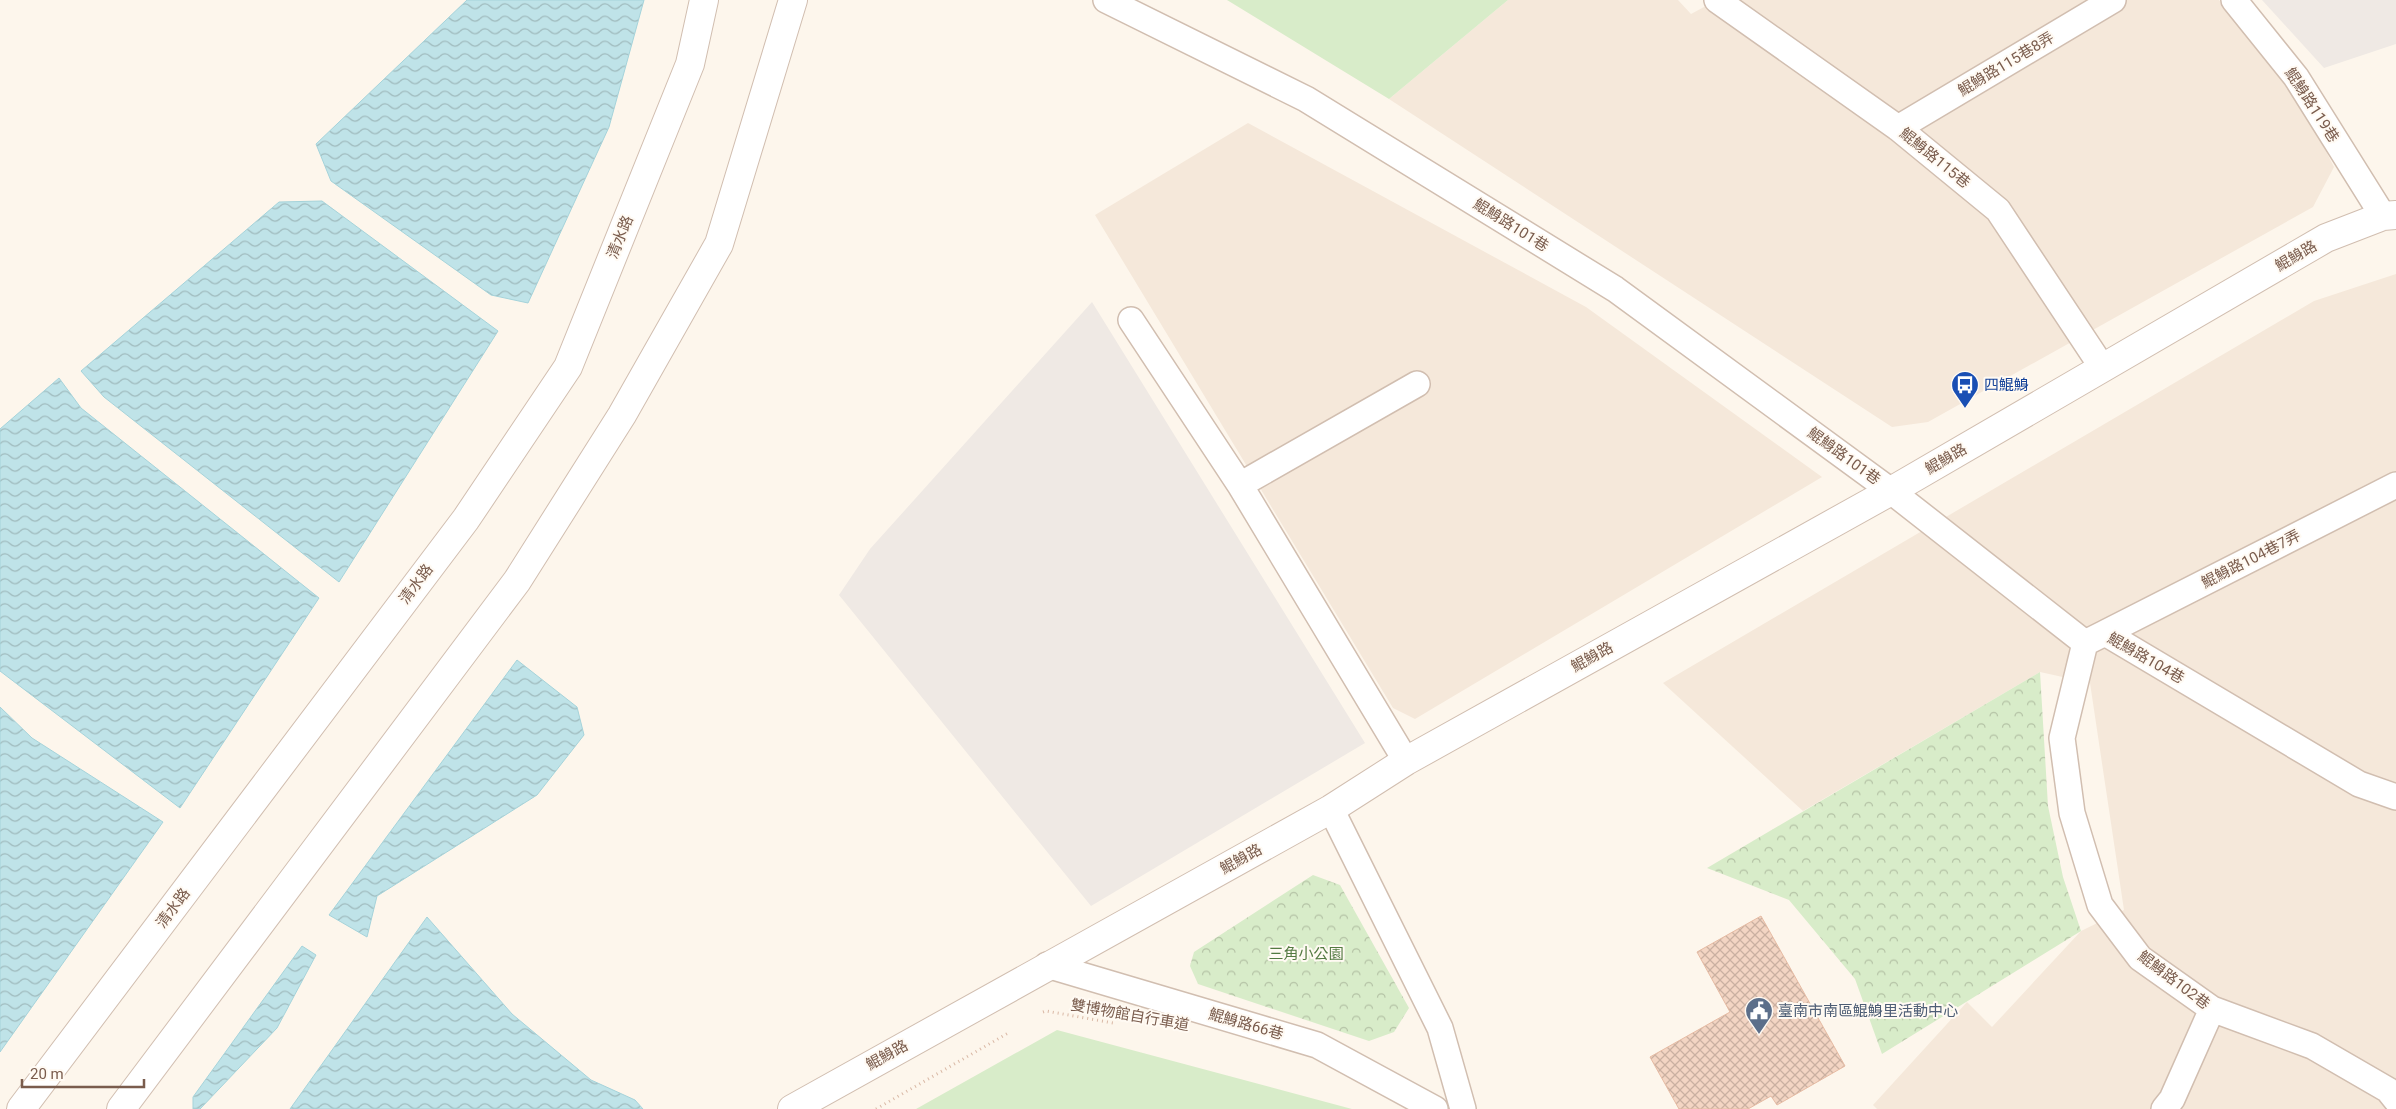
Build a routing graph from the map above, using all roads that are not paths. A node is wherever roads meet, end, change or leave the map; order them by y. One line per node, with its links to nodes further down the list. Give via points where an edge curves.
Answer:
1 (704, 0): 22 (street, 清水路, via 690,64 568,367 466,519)
2 (793, 0): 23 (street, via 719,244 622,415 517,581)
3 (1106, 0): 14 (lane, 鯤鯓路101巷, via 1306,100 1615,289)
4 (1717, 0): 7 (lane, 鯤鯓路115巷)
5 (2113, 0): 7 (lane, 鯤鯓路115巷8弄)
6 (2234, 0): 8 (lane, 鯤鯓路119巷, via 2296,77)
7 (1898, 128): 10 (lane, 鯤鯓路115巷, via 1998,210)
8 (2390, 216): 10 (street, 鯤鯓路, via 2326,238)
9 (1131, 320): 13 (lane)
10 (2102, 367): 14 (street, 鯤鯓路)
11 (1417, 384): 13 (lane)
12 (2396, 485): 15 (lane, 鯤鯓路104巷7弄)
13 (1240, 486): 16 (lane)
14 (1891, 491): 15 (lane, 鯤鯓路104巷); 16 (street, 鯤鯓路)
15 (2095, 638): 17 (lane, 鯤鯓路104巷, via 2358,784); 20 (lane, 鯤鯓路102巷, via 2062,738 2072,813 2100,905 2140,958)
16 (1406, 761): 18 (street, 鯤鯓路)
17 (2396, 796)
18 (1331, 809): 19 (street, 鯤鯓路); 26 (lane, via 1440,1028)
19 (1047, 965): 24 (street, 鯤鯓路); 25 (lane, 鯤鯓路66巷, via 1317,1045)
20 (2212, 1009): 21 (lane, 鯤鯓路102巷, via 2312,1046 2388,1090); 27 (lane, via 2172,1099)
21 (2396, 1100)
22 (21, 1109)
23 (121, 1109)
24 (792, 1109)
25 (1435, 1109)
26 (1463, 1109)
27 (2164, 1109)

